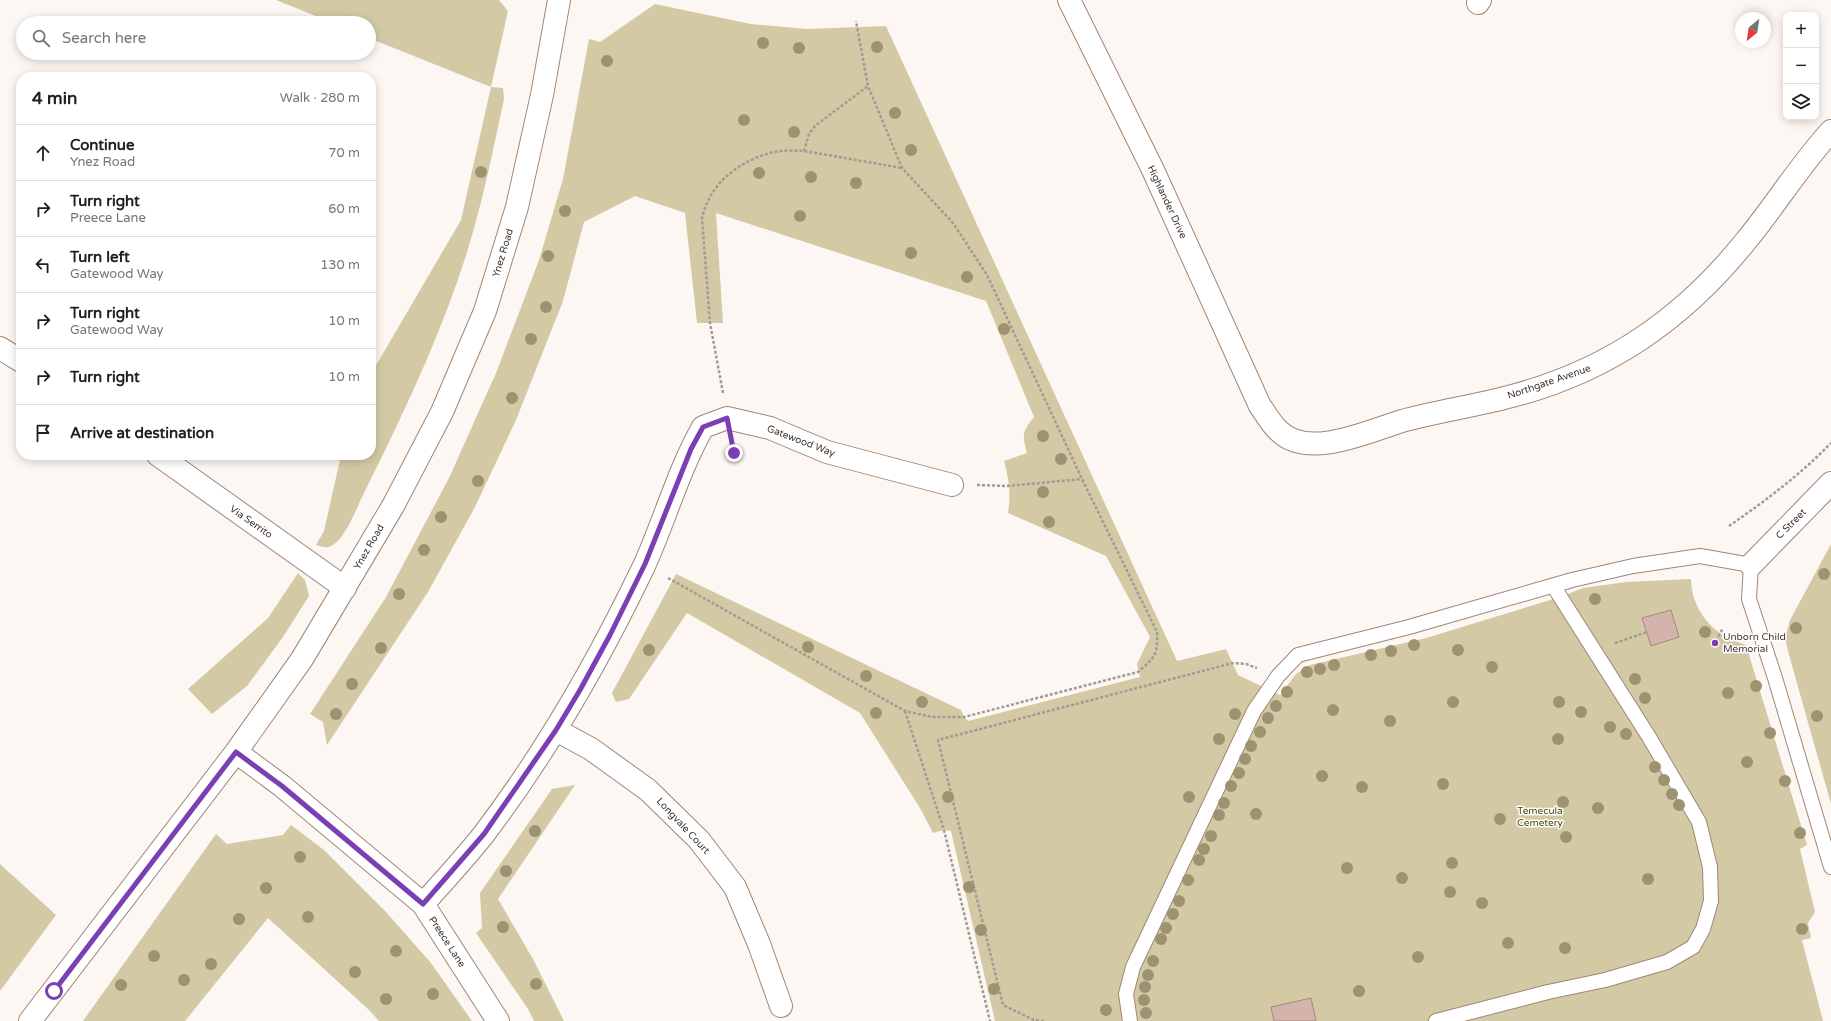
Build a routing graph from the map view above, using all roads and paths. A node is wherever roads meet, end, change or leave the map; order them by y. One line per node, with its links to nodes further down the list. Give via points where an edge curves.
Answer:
1 (559, 0): 20 (street, Ynez Road, via 542,96 517,207 485,311 442,412 393,506)
2 (1069, 0): 9 (street, Highlander Drive, via 1153,170)
3 (868, 86): 5 (path, via 815,126 809,134)
4 (1831, 131): 9 (street, Northgate Avenue, via 1745,242 1697,295 1640,341 1584,372 1513,396 1404,421 1322,444 1300,443 1279,432)
5 (804, 150): 6 (path); 10 (path, via 779,151 755,158 738,167 720,183 705,206 702,218 710,323)
6 (902, 168)
7 (0, 348): 8 (street)
8 (16, 358)
9 (1260, 406)
10 (727, 418): 12 (path); 16 (street, Gatewood Way, via 770,428 827,452); 27 (street, via 703,427 691,449 641,571 610,635)
11 (1831, 443): 17 (path, via 1772,495)
12 (734, 453)
13 (165, 460): 20 (street, Via Serrito)
14 (1082, 479): 16 (path, via 1007,486)
15 (1831, 483): 18 (street, C Street)
16 (952, 485)
17 (1729, 526)
18 (1751, 564): 19 (lane, via 1700,556 1670,559 1596,574); 29 (lane, via 1749,599)
19 (1554, 587): 24 (lane); 25 (lane, via 1298,655)
20 (345, 588): 28 (street, Ynez Road, via 302,659)
21 (1723, 628): 23 (path)
22 (1647, 632): 24 (path)
23 (1716, 642)
24 (1594, 650): 37 (lane, via 1699,822 1710,867 1711,901 1703,929 1692,947 1667,962 1605,980)
25 (1278, 676): 35 (path, via 1246,664 1233,663 938,740 1003,1005 1034,1020); 36 (lane, via 1254,711 1133,967 1126,994)
26 (905, 710): 34 (path, via 944,830)
27 (556, 730): 30 (street, via 484,834); 31 (street, Longvale Court, via 591,749 648,790 699,840 735,887)
28 (236, 752): 30 (street, Preece Lane, via 282,786); 32 (street, Ynez Road)
29 (1831, 867)
30 (423, 904): 33 (street, Preece Lane)
31 (781, 1006)
32 (30, 1021)
33 (498, 1021)
34 (990, 1021)
35 (1044, 1021)
36 (1130, 1021)
37 (1436, 1021)

